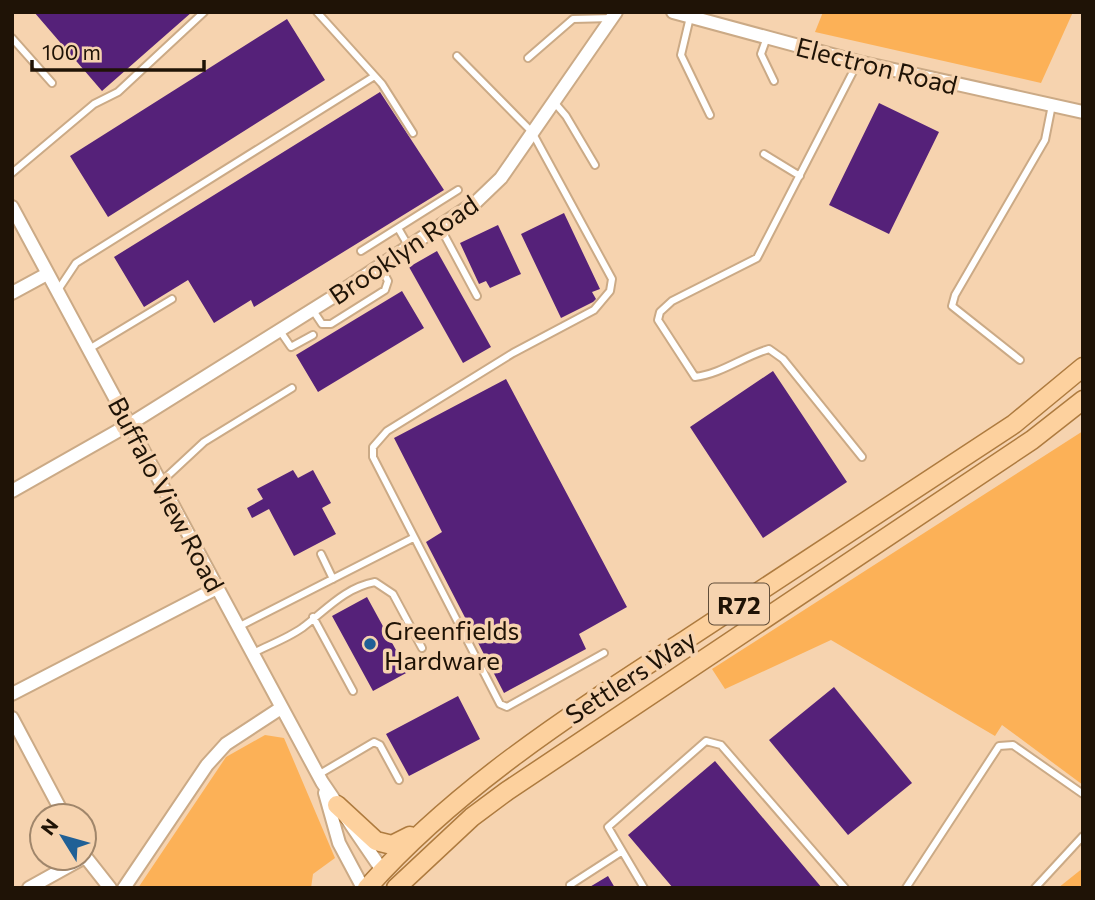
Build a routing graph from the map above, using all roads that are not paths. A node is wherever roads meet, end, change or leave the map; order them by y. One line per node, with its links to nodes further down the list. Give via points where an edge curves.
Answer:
1 (204, 12): 22 (lane, via 118,92 94,104)
2 (317, 12): 11 (lane)
3 (673, 12): 5 (street, Electron Road)
4 (614, 15): 9 (lane, via 573,19); 14 (street, Brooklyn Road)
5 (690, 17): 6 (street, Electron Road); 17 (lane, via 681,55)
6 (767, 37): 10 (street, Electron Road); 12 (lane, via 761,54)
7 (12, 38): 13 (lane)
8 (457, 56): 18 (lane)
9 (528, 58)
10 (858, 62): 15 (street, Electron Road); 23 (lane)
11 (373, 78): 19 (lane, via 382,84); 32 (lane, via 76,263)
12 (774, 81)
13 (52, 83)
14 (554, 102): 18 (street, Brooklyn Road); 21 (lane)
15 (1052, 106): 16 (street, Electron Road); 40 (lane, via 1047,135 952,306)
16 (1083, 112)
17 (710, 116)
18 (532, 132): 26 (street, Brooklyn Road, via 488,191); 48 (lane, via 612,279 610,291 594,310 513,353 378,439 373,457)
19 (413, 133)
20 (764, 154): 23 (lane)
21 (595, 165)
22 (12, 173)
23 (800, 176): 45 (lane, via 757,258 672,301 660,312 659,320 695,377 708,376 769,349 783,359)
24 (458, 190): 27 (lane)
25 (12, 207): 31 (street, Buffalo View Road)
26 (440, 227): 28 (street, Brooklyn Road); 34 (lane)
27 (398, 228): 28 (lane); 29 (lane)
28 (409, 247): 30 (street, Brooklyn Road)
29 (361, 251)
30 (380, 266): 36 (street, Brooklyn Road); 36 (lane, via 388,281 385,290 331,324 322,324)
31 (47, 274): 32 (street, Buffalo View Road); 33 (street)
32 (57, 292): 39 (street, Buffalo View Road)
33 (12, 293)
34 (477, 296)
35 (172, 299): 39 (lane)
36 (313, 309): 37 (street, Brooklyn Road)
37 (279, 329): 38 (lane, via 291,347); 44 (street, Brooklyn Road)
38 (313, 335)
39 (89, 349): 44 (street, Buffalo View Road)
40 (1020, 360)
41 (1083, 367): 64 (main road, Settlers Way / R72, via 1014,424 564,720)
42 (292, 388): 46 (lane, via 204,442)
43 (1083, 400): 77 (main road, Settlers Way / R72, via 1032,440 507,791)
44 (130, 424): 46 (street, Buffalo View Road); 47 (street, Brooklyn Road)
45 (862, 457)
46 (160, 482): 51 (street, Buffalo View Road)
47 (12, 491)
48 (413, 538): 50 (lane); 55 (lane, via 503,707)
49 (321, 554): 50 (lane)
50 (333, 579): 53 (lane)
51 (216, 588): 53 (street, Buffalo View Road); 58 (street)
52 (313, 617): 54 (lane, via 362,585 375,582 393,594); 56 (lane, via 301,629); 57 (lane)
53 (238, 626): 56 (street, Buffalo View Road)
54 (422, 648)
55 (604, 653)
56 (252, 654): 59 (street, Buffalo View Road)
57 (353, 691)
58 (12, 694)
59 (281, 708): 61 (street, Buffalo View Road); 75 (street, via 226,744 207,765)
60 (12, 718): 65 (street)
61 (320, 779): 62 (lane, via 374,742); 66 (street, Buffalo View Road); 76 (street, Buffalo View Road, via 339,843)
62 (399, 780)
63 (1083, 794): 80 (lane, via 1013,745 999,746)
64 (458, 799): 66 (main road, via 392,845 376,841); 69 (main road, Settlers Way / R72)
65 (57, 802)
66 (337, 805): 69 (street, Buffalo View Road)
67 (1083, 836): 81 (lane)
68 (621, 852): 72 (lane); 78 (lane); 79 (lane, via 610,834 612,821 699,745 714,741)
69 (382, 870): 76 (main road, Settlers Way / R72)
70 (57, 872): 73 (street)
71 (97, 872): 74 (street)
72 (569, 885)
73 (29, 888)
74 (110, 888)
75 (124, 888)
76 (365, 888)
77 (396, 888)
78 (644, 888)
79 (845, 888)
80 (906, 888)
81 (1035, 888)

